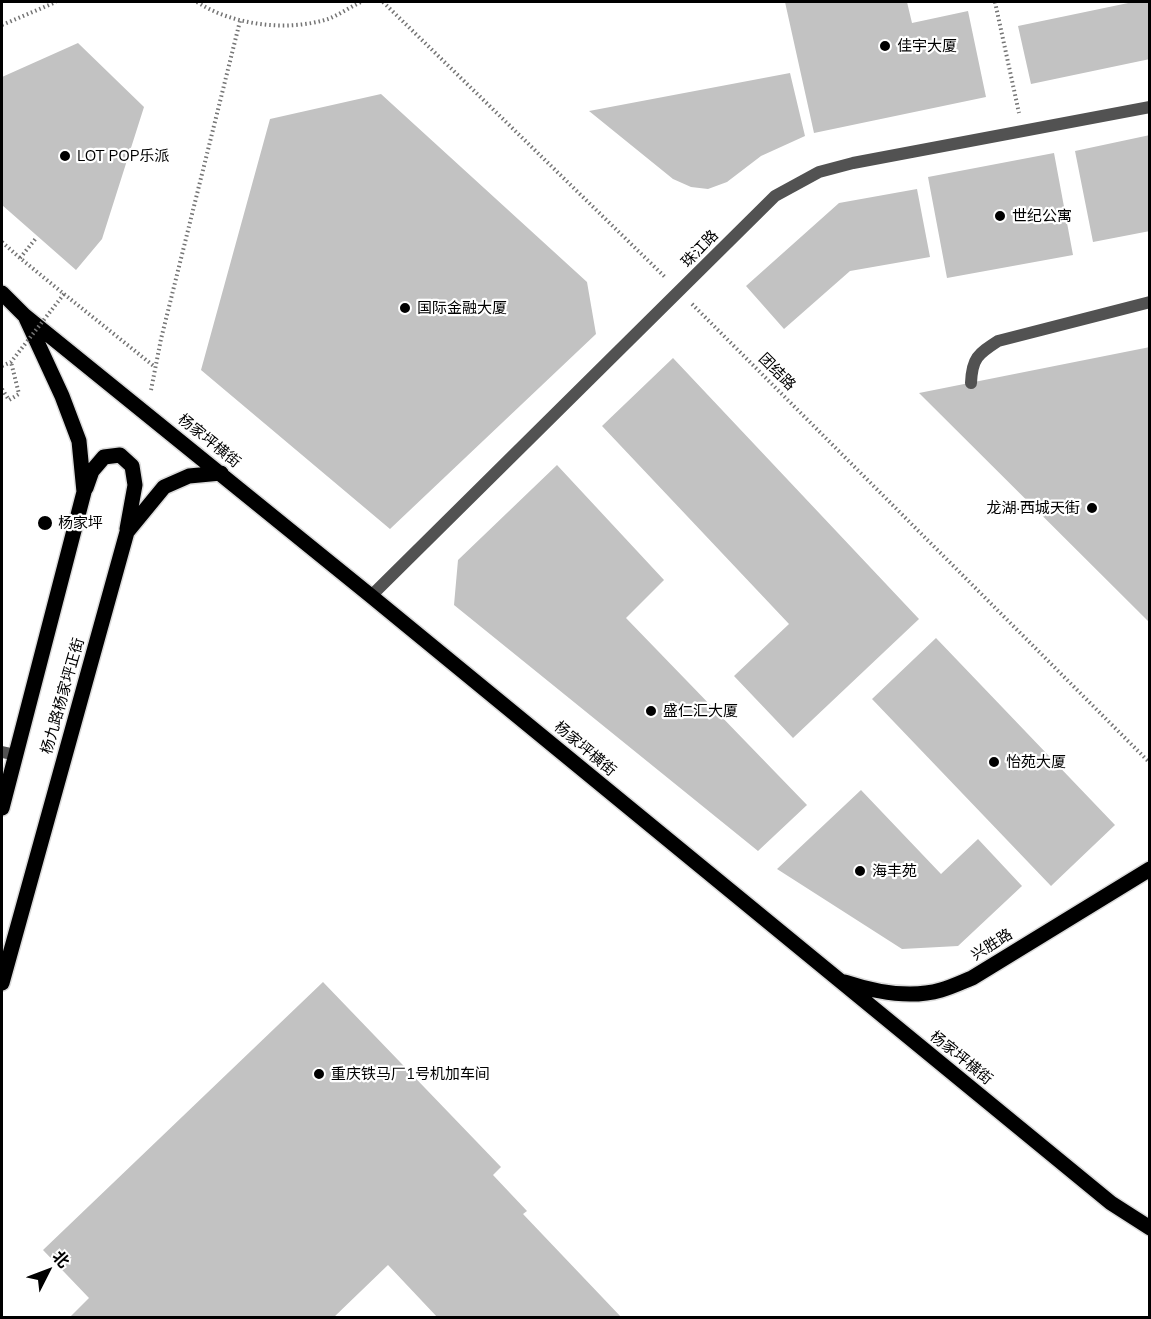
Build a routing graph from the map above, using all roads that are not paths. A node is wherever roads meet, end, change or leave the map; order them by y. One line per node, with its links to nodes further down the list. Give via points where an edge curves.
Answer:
1 (1149, 107): 9 (street, 珠江路, via 853,162 819,172 775,196)
2 (2, 293): 4 (main road, 杨家坪横街)
3 (1149, 302): 5 (street, via 998,341 982,351 972,364)
4 (24, 315): 6 (main road, 杨家坪横街); 7 (main road, 杨九路杨家坪正街, via 79,441)
5 (971, 383)
6 (221, 473): 8 (main road, 杨九路杨家坪正街, via 189,476 164,487); 9 (main road, 杨家坪横街)
7 (84, 492): 8 (main road, via 92,471 104,457 120,455 132,466 135,485); 10 (main road, 杨九路杨家坪正街)
8 (127, 531): 15 (main road, 杨九路杨家坪正街)
9 (371, 596): 14 (main road, 杨家坪横街)
10 (9, 753): 11 (main road, 杨九路杨家坪正街)
11 (5, 782): 12 (main road, 杨九路杨家坪正街)
12 (2, 808)
13 (1149, 868): 14 (main road, 兴胜路, via 972,978 940,990 906,994 871,990)
14 (836, 979): 16 (main road, 杨家坪横街, via 1110,1203)
15 (2, 983)
16 (1149, 1228)

